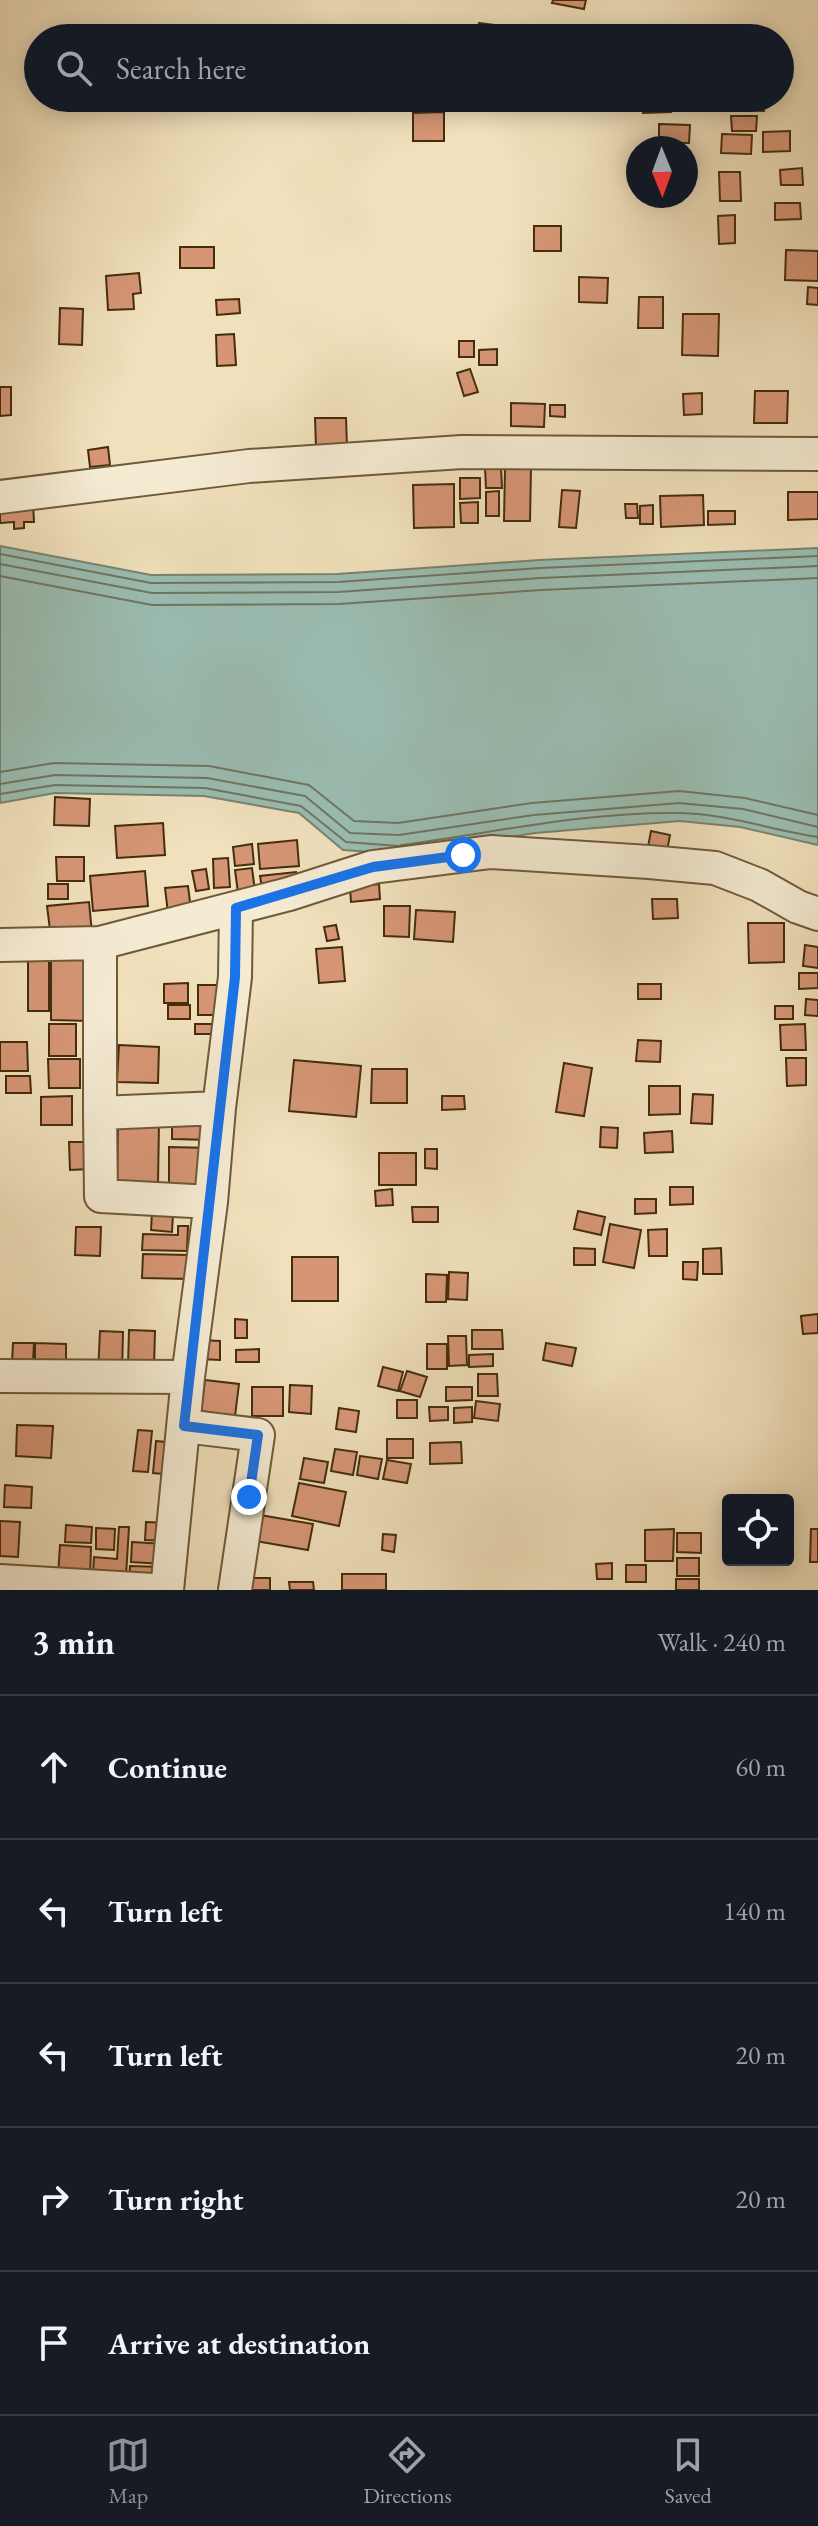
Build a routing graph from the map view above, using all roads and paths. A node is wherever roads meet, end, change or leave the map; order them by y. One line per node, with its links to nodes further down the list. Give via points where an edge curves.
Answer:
1 (818, 454): 2 (street, via 462,452 249,466)
2 (0, 497)
3 (236, 908): 4 (street, via 373,867 491,852 715,868); 5 (street); 7 (street, via 235,977)
4 (818, 914)
5 (100, 943): 6 (street); 8 (street)
6 (0, 945)
7 (219, 1108): 8 (street); 9 (street)
8 (100, 1113): 9 (street, via 101,1196)
9 (211, 1202): 11 (street)
10 (0, 1376): 11 (street)
11 (188, 1377): 12 (street)
12 (184, 1426): 15 (street); 16 (street, via 258,1435)
13 (0, 1581): 14 (street)
14 (153, 1590)
15 (167, 1590)
16 (235, 1590)

